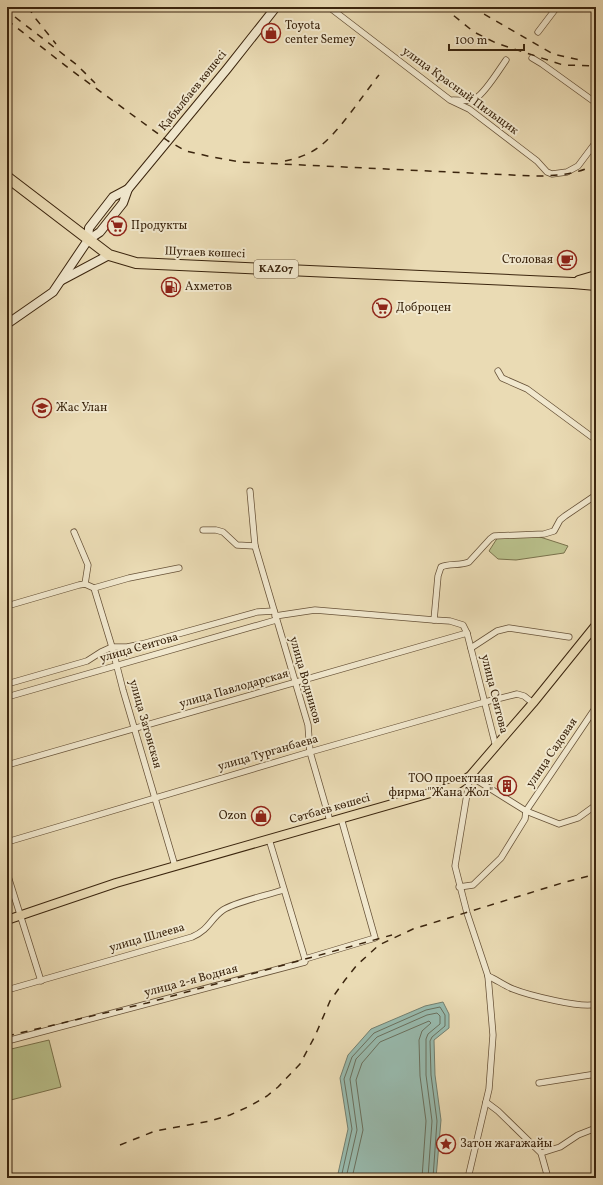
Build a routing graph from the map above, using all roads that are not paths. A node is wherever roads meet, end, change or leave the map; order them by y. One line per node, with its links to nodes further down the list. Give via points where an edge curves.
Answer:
1 (276, 7): 11 (main road, Қабылбаев көшесі, via 128,189 123,203 100,232)
2 (329, 7): 7 (street, улица Красный Пильщик)
3 (557, 7): 4 (street)
4 (538, 32)
5 (532, 58): 8 (street)
6 (506, 60): 7 (street, via 476,98)
7 (450, 100): 9 (street, улица Красный Пильщик, via 469,109 552,174 567,172 578,166)
8 (596, 103)
9 (596, 142)
10 (7, 177): 11 (highway, Шугаев көшесі / KAZ07)
11 (88, 240): 12 (highway, Шугаев көшесі / KAZ07); 14 (main road, Қабылбаев көшесі)
12 (108, 255): 14 (main road); 15 (highway, Шугаев көшесі / KAZ07, via 136,263 151,264)
13 (596, 276): 15 (highway, Шугаев көшесі / KAZ07)
14 (60, 282): 17 (main road, Қабылбаев көшесі, via 53,292)
15 (573, 283): 16 (highway, Шугаев көшесі / KAZ07)
16 (596, 286)
17 (7, 324)
18 (498, 371): 19 (street, via 502,378 527,389)
19 (596, 440)
20 (250, 492): 24 (street, улица Водников)
21 (596, 495): 30 (street, via 560,520 554,532 494,536 469,562 441,567)
22 (203, 530): 24 (street, via 223,532 237,545)
23 (74, 532): 26 (street, via 88,565)
24 (255, 546): 29 (street, улица Водников)
25 (180, 568): 27 (street)
26 (85, 584): 27 (street); 28 (street)
27 (94, 588): 34 (street, улица Затонская)
28 (7, 606)
29 (275, 615): 30 (street, улица Сеитова, via 315,610); 34 (street, улица Сеитова, via 257,612 142,644); 36 (street, улица Сеитова); 37 (street, улица Водников)
30 (434, 620): 32 (street, улица Сеитова, via 457,623)
31 (596, 625): 41 (main road, Сәтбаев көшесі)
32 (468, 633): 35 (street, улица Сеитова); 37 (street, улица Павлодарская)
33 (568, 638): 35 (street, улица Сеитова, via 509,628 497,631)
34 (112, 647): 36 (street, улица Затонская); 38 (street, улица Сеитова, via 86,661)
35 (471, 648): 40 (street, улица Сеитова)
36 (117, 665): 39 (street, улица Сеитова); 43 (street, улица Затонская)
37 (295, 683): 43 (street, улица Павлодарская); 45 (street, улица Водников, via 308,725)
38 (7, 684)
39 (7, 697)
40 (485, 702): 41 (street, улица Турганбаева, via 517,694); 44 (street, улица Сеитова); 45 (street, улица Турганбаева)
41 (533, 703): 44 (main road, Сәтбаев көшесі)
42 (596, 708): 50 (street, улица Садовая)
43 (134, 729): 46 (street, улица Павлодарская); 48 (street, улица Затонская)
44 (496, 747): 47 (main road, Сәтбаев көшесі)
45 (310, 752): 48 (street, улица Турганбаева); 52 (street, улица Водников)
46 (7, 765)
47 (470, 776): 50 (street); 51 (main road, Сәтбаев көшесі, via 454,786); 57 (street, via 455,866)
48 (154, 798): 54 (street, улица Турганбаева); 55 (street, улица Затонская)
49 (596, 805): 50 (street, via 578,818 558,824)
50 (526, 811): 57 (street, улица Садовая, via 525,819 501,858 473,885)
51 (341, 818): 52 (main road, Сәтбаев көшесі); 61 (street, улица 2-я Водная, via 375,938)
52 (330, 821): 53 (main road, Сәтбаев көшесі)
53 (268, 839): 55 (main road, Сәтбаев көшесі); 58 (street)
54 (7, 842)
55 (175, 866): 59 (main road, Сәтбаев көшесі)
56 (7, 873): 59 (street)
57 (459, 887): 62 (street)
58 (283, 890): 61 (street); 63 (street, улица Шлеева, via 222,910 206,928 192,937)
59 (20, 916): 60 (main road, Сәтбаев көшесі); 63 (street)
60 (7, 920)
61 (305, 959): 66 (street, улица 2-я Водная, via 305,962)
62 (488, 976): 65 (street, via 513,989 564,1002 587,1006); 69 (street, via 493,1035)
63 (41, 981): 64 (street, улица Шлеева)
64 (7, 990)
65 (596, 1004)
66 (7, 1041)
67 (596, 1074): 68 (street)
68 (539, 1083)
69 (486, 1102): 71 (street); 72 (street)
70 (596, 1128): 71 (street)
71 (541, 1154): 73 (street)
72 (468, 1178)
73 (548, 1178)

